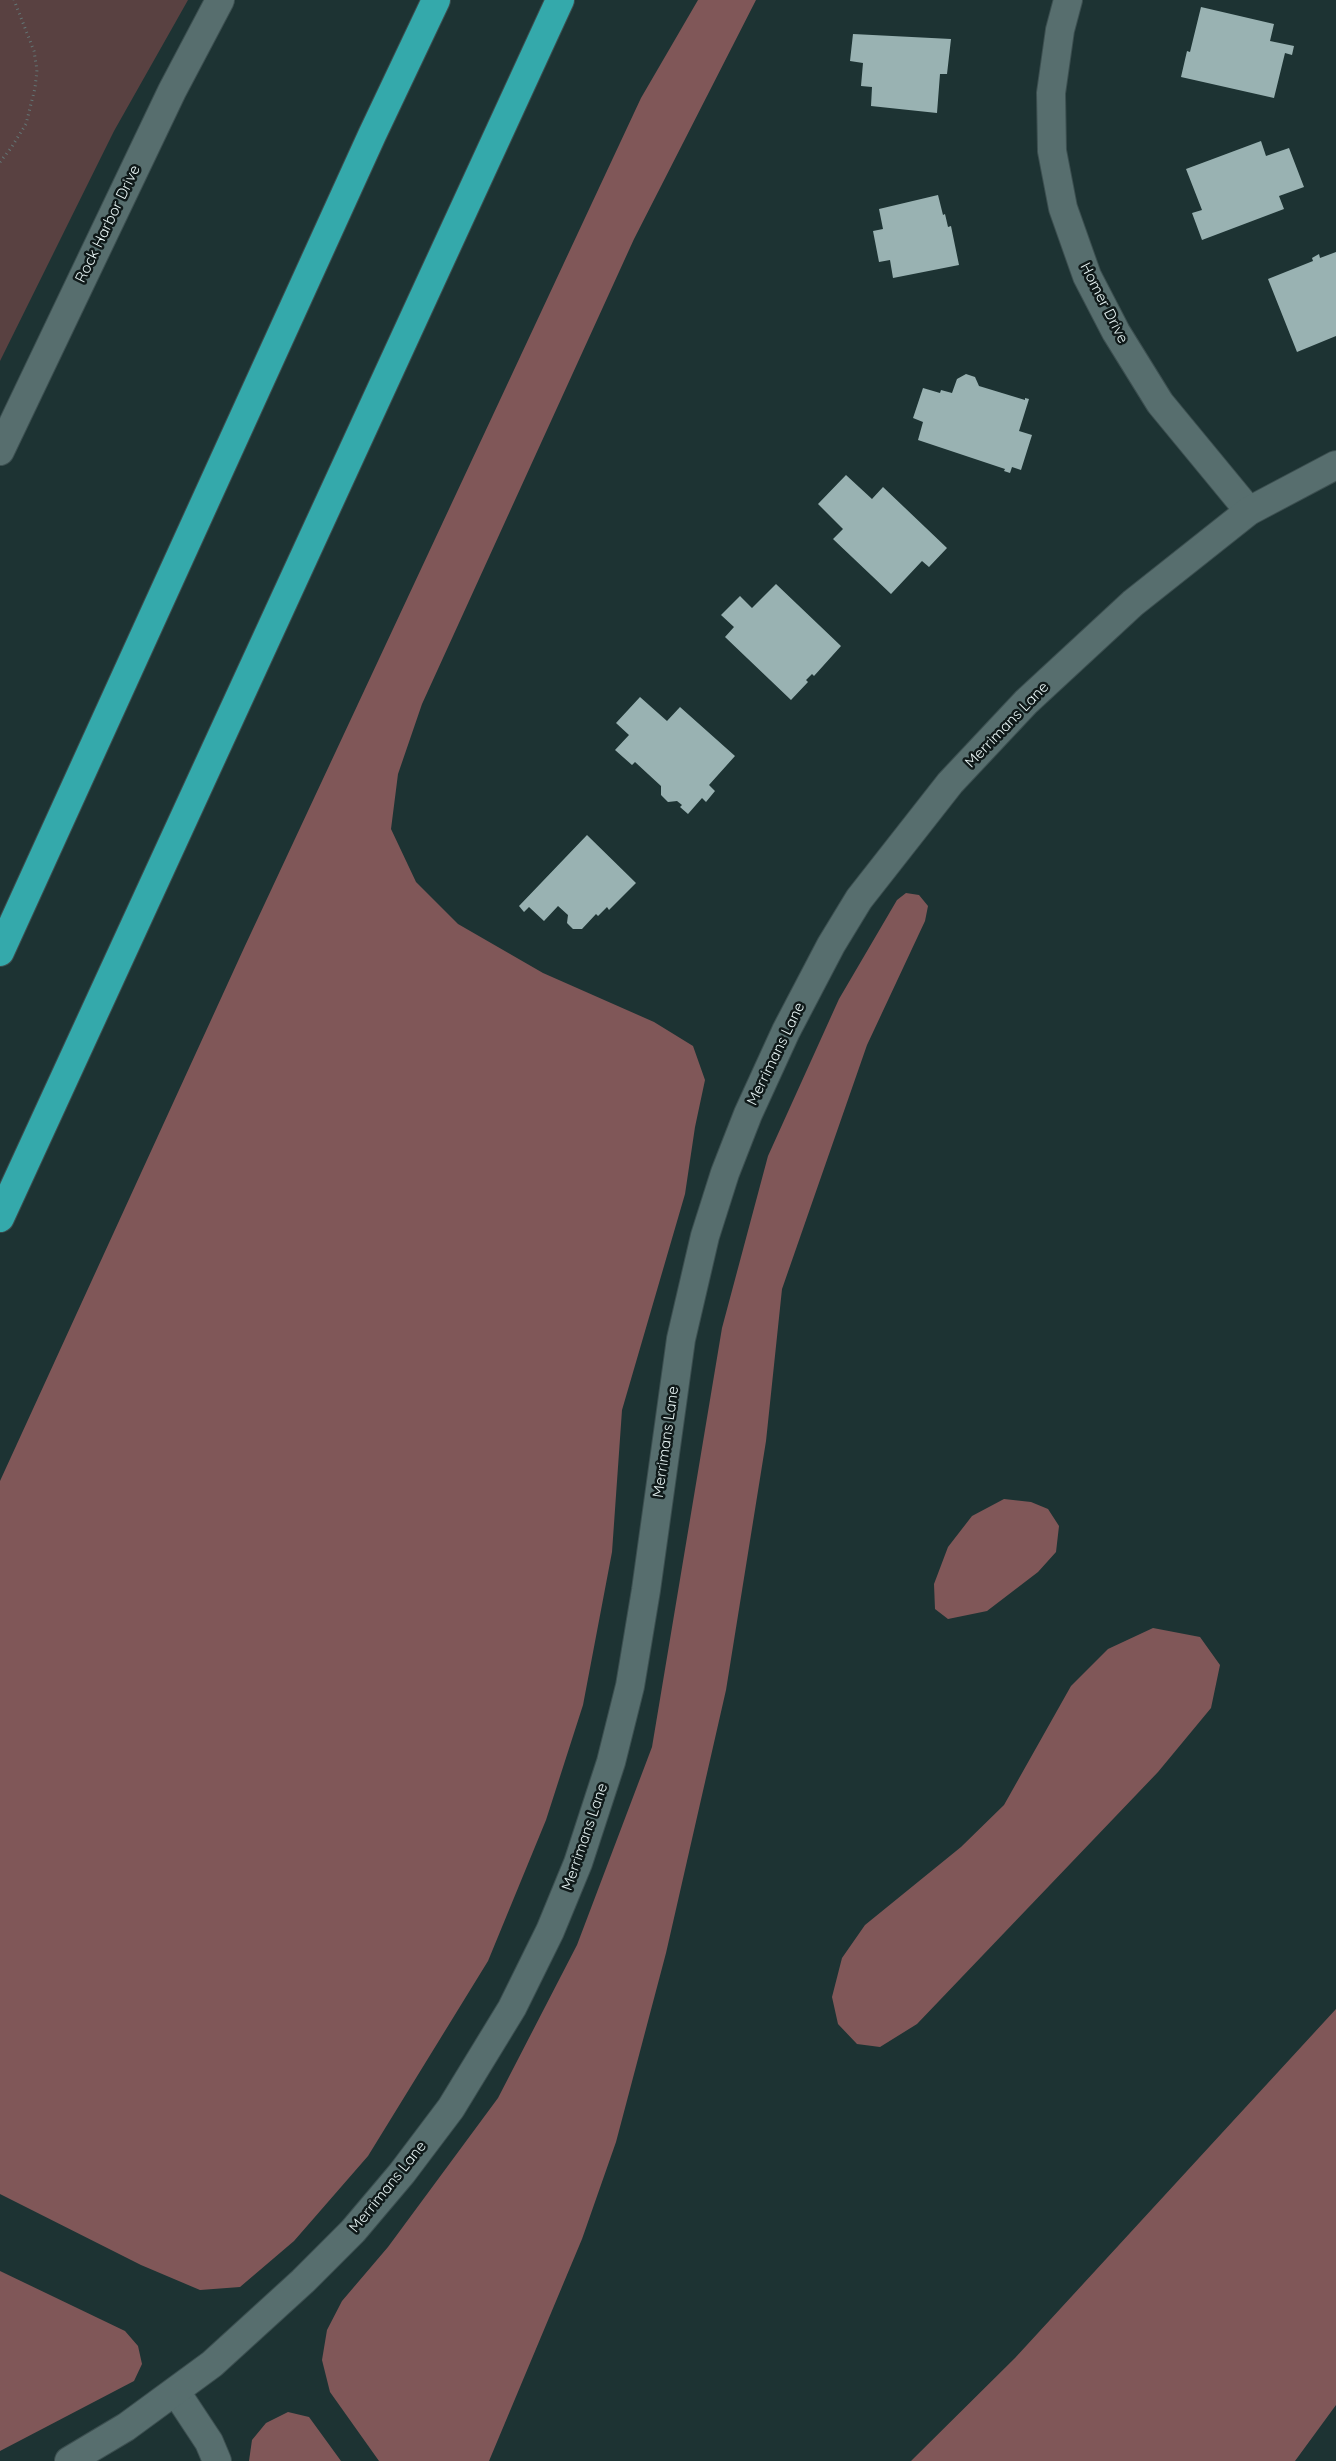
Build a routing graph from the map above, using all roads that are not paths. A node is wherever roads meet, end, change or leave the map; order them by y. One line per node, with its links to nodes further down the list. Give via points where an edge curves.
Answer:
1 (220, 0): 5 (main road, Rock Harbor Drive, via 172,91)
2 (436, 0): 8 (highway)
3 (560, 0): 9 (highway)
4 (1068, 0): 7 (main road, Homer Drive, via 1051,93 1052,151 1063,208 1087,276 1116,332 1160,403)
5 (0, 451)
6 (1336, 465): 7 (main road, Merrimans Lane)
7 (1249, 511): 10 (main road, Merrimans Lane, via 1133,603 1026,702 950,783 859,899 831,945 748,1114 705,1236 681,1339 632,1677 611,1762 578,1863 550,1931 512,2008 450,2108 402,2173 353,2231 303,2281 212,2364)
8 (0, 952)
9 (0, 1218)
10 (176, 2392): 11 (main road, Merrimans Lane); 12 (main road, via 209,2442)
11 (70, 2461)
12 (217, 2461)

